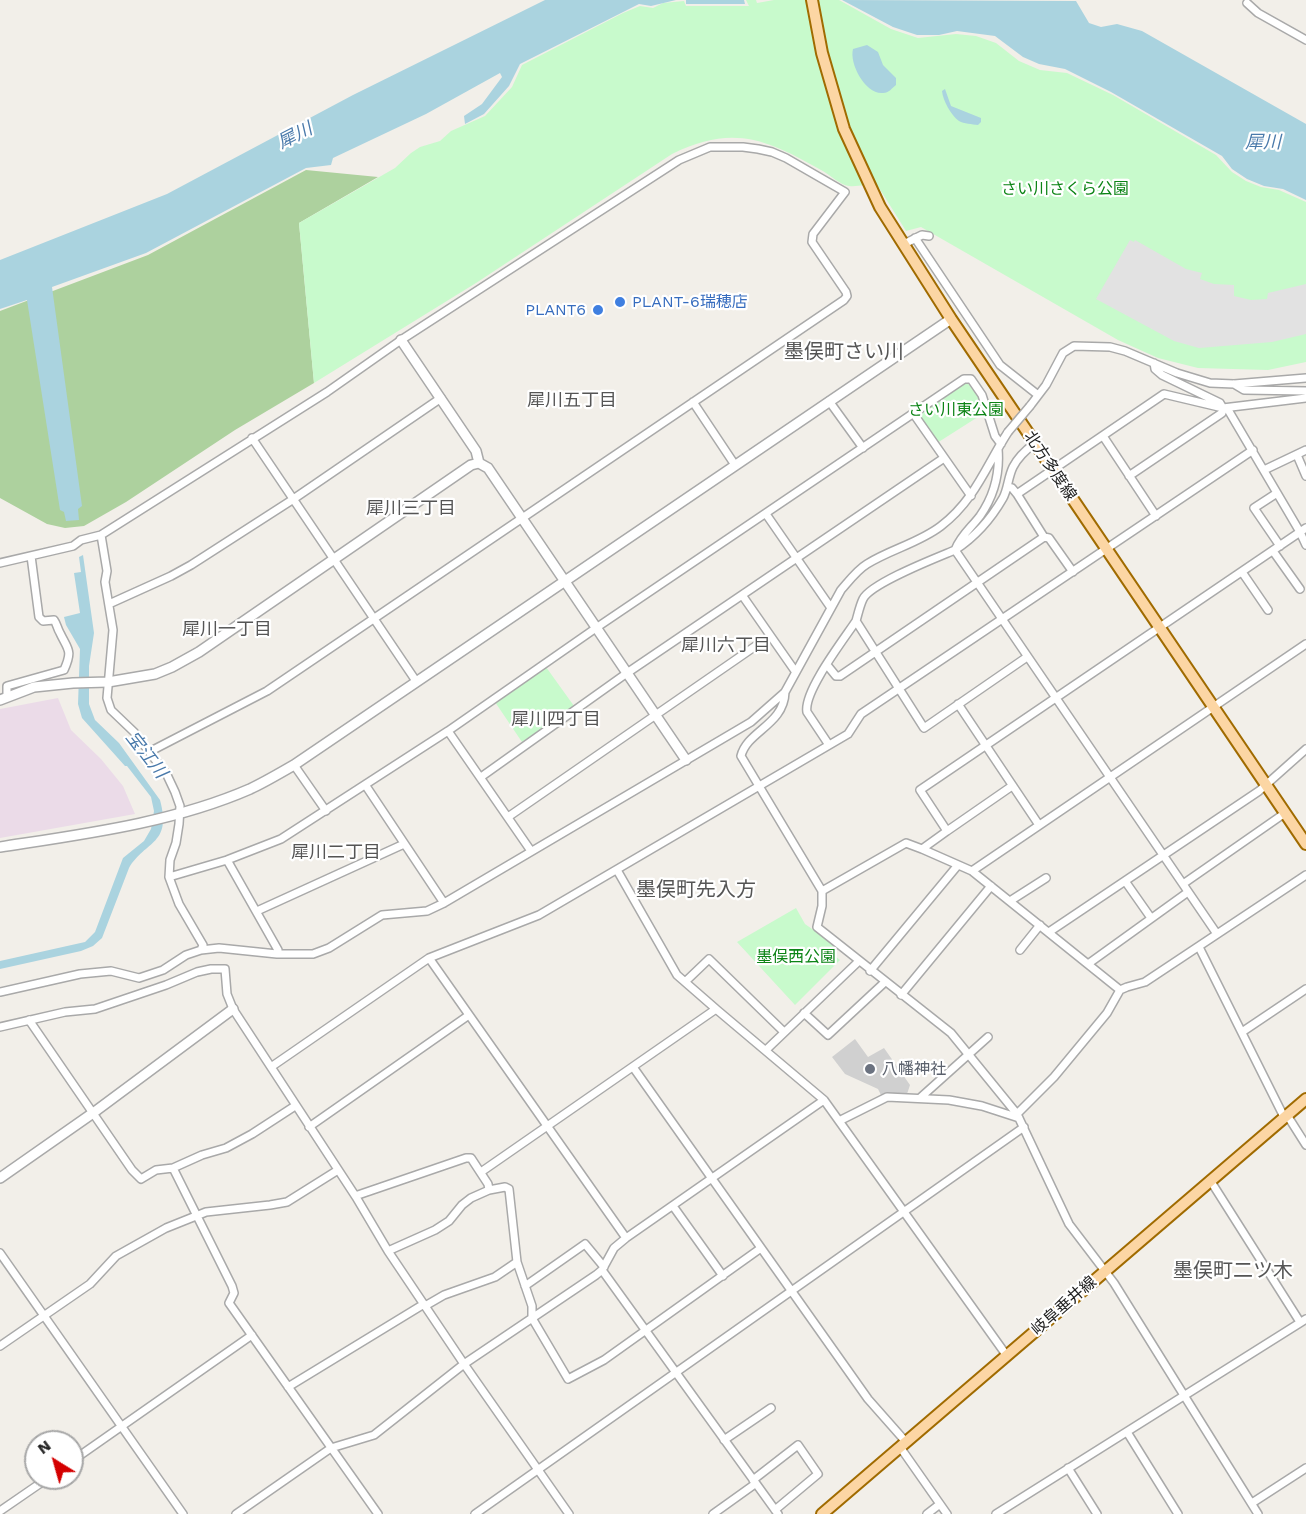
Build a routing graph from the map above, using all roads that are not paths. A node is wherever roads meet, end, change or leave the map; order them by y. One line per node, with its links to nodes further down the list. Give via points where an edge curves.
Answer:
1 (812, 0): 6 (main road, 北方多度線, via 831,89 849,139 876,198)
2 (1246, 1): 3 (street, via 1258,13)
3 (1306, 40)
4 (929, 236): 5 (street)
5 (915, 238): 6 (street); 13 (street, via 1000,365)
6 (904, 244): 7 (main road, 北方多度線)
7 (951, 319): 16 (street); 22 (main road, 北方多度線)
8 (401, 340): 14 (street); 17 (street, via 679,160 710,147 772,152 845,192 813,234 812,242 847,296); 21 (street)
9 (1154, 363): 11 (street, via 1210,383); 13 (street, via 1110,347 1074,346 1064,353); 18 (street, via 1162,375)
10 (1306, 378): 11 (street)
11 (1234, 384): 12 (street, via 1244,390)
12 (1306, 390)
13 (1038, 395): 23 (street, bridge)
14 (441, 398): 29 (street, via 476,451); 39 (street)
15 (1306, 398): 18 (street)
16 (829, 401): 24 (street); 30 (street)
17 (693, 402): 30 (street); 42 (street)
18 (1225, 408): 20 (street, via 1164,394); 25 (street); 33 (street)
19 (913, 413): 23 (street, via 964,379 971,379 982,395); 24 (street); 28 (street)
20 (1103, 436): 31 (street); 33 (street)
21 (252, 438): 39 (street); 44 (street)
22 (1035, 443): 31 (main road, 北方多度線); 35 (street, via 1013,467)
23 (999, 446): 38 (street); 49 (street, via 990,499)
24 (863, 448): 40 (street)
25 (1253, 450): 32 (street); 41 (street)
26 (1306, 450): 27 (street)
27 (1297, 455): 32 (street); 34 (street)
28 (944, 458): 38 (street); 51 (street)
29 (479, 463): 42 (street, via 488,468); 52 (street)
30 (735, 465): 56 (street)
31 (1053, 470): 37 (street); 48 (main road, 北方多度線)
32 (1264, 470): 36 (street)
33 (1129, 476): 41 (street)
34 (1306, 476)
35 (1007, 488): 37 (street); 49 (street, via 987,522)
36 (1277, 492): 43 (street); 47 (street, via 1254,508)
37 (1017, 494): 45 (street)
38 (971, 496): 61 (street, via 939,527 866,564 853,575)
39 (292, 500): 52 (street); 60 (street, via 171,576)
40 (766, 514): 51 (street); 66 (street)
41 (1156, 516): 48 (street)
42 (522, 518): 56 (street); 63 (street)
43 (1303, 530): 46 (street); 47 (street)
44 (101, 535): 50 (street); 60 (street)
45 (1044, 537): 54 (street, via 1049,538); 57 (street)
46 (1306, 545)
47 (1277, 548): 55 (street); 58 (street)
48 (1107, 549): 54 (street); 67 (main road, 北方多度線)
49 (955, 550): 57 (street); 65 (street, via 876,586 863,597)
50 (31, 556): 53 (street); 80 (street, via 40,621 54,620 68,646 68,661 64,670 7,686)
51 (796, 558): 59 (street); 61 (street)
52 (332, 560): 63 (street); 76 (street, via 172,667 155,674)
53 (0, 563)
54 (1073, 572): 64 (street)
55 (1242, 572): 62 (street); 67 (street)
56 (564, 580): 66 (street); 75 (street)
57 (977, 583): 64 (street); 70 (street)
58 (1300, 589)
59 (742, 595): 68 (street); 74 (street)
60 (109, 604): 76 (street, via 113,630)
61 (831, 608): 73 (street)
62 (1268, 610)
63 (373, 619): 75 (street); 88 (street, via 267,691)
64 (1002, 620): 71 (street); 77 (street)
65 (856, 621): 70 (street); 72 (street)
66 (596, 628): 74 (street); 84 (street)
67 (1159, 628): 79 (street); 82 (main road, 北方多度線)
68 (770, 636): 73 (street); 83 (street)
69 (1306, 644): 82 (street)
70 (875, 652): 72 (street, via 840,676); 77 (street)
71 (1028, 657): 79 (street); 81 (street)
72 (827, 665): 85 (street, via 806,706)
73 (795, 671): 78 (street)
74 (627, 673): 83 (street); 91 (street)
75 (416, 681): 90 (street)
76 (105, 682): 80 (street, via 34,687); 88 (street, via 111,710)
77 (898, 689): 81 (street, via 924,728); 85 (street, via 861,714 848,734)
78 (785, 692): 89 (street, via 752,722); 95 (street, via 780,711 742,751 741,756)
79 (1056, 698): 86 (street); 92 (street)
80 (4, 699)
81 (958, 704): 86 (street)
82 (1214, 707): 92 (street); 93 (main road, 北方多度線)
83 (656, 716): 89 (street); 100 (street)
84 (448, 731): 91 (street); 94 (street)
85 (829, 745): 95 (street)
86 (987, 746): 96 (street); 102 (street, via 920,790)
87 (1306, 749): 93 (street)
88 (149, 752): 98 (street, via 167,775)
89 (686, 760): 107 (street)
90 (294, 765): 97 (street); 98 (street, via 247,790)
91 (481, 777): 100 (street)
92 (1110, 777): 101 (street); 108 (street)
93 (1266, 785): 99 (main road, 北方多度線); 108 (street)
94 (366, 786): 97 (street); 103 (street)
95 (761, 786): 111 (street); 119 (street)
96 (1012, 786): 101 (street); 102 (street)
97 (326, 811): 109 (street, via 281,839)
98 (180, 813): 105 (street); 114 (street)
99 (1285, 813): 104 (main road, 北方多度線); 117 (street)
100 (508, 817): 107 (street)
101 (1039, 825): 112 (street)
102 (947, 831): 106 (street)
103 (404, 843): 122 (street); 123 (street)
104 (1306, 844)
105 (0, 847)
106 (922, 849): 110 (street); 119 (street, via 906,843)
107 (531, 851): 122 (street)
108 (1163, 855): 116 (street); 117 (street)
109 (227, 860): 114 (street); 123 (street)
110 (958, 866): 112 (street); 135 (street)
111 (617, 870): 132 (street, via 539,915); 136 (street, via 677,975)
112 (972, 871): 118 (street)
113 (1306, 875): 127 (street)
114 (168, 877): 129 (street, via 203,945)
115 (1046, 878): 121 (street)
116 (1125, 881): 124 (street); 126 (street)
117 (1183, 884): 120 (street)
118 (991, 886): 121 (street); 141 (street)
119 (822, 891): 133 (street, via 817,927)
120 (1188, 892): 124 (street); 127 (street)
121 (1010, 901): 125 (street)
122 (444, 903): 131 (street, via 427,910 382,915 313,954)
123 (257, 911): 131 (street)
124 (1150, 918): 134 (street)
125 (1040, 925): 126 (street); 130 (street)
126 (1049, 932): 134 (street)
127 (1217, 934): 128 (street)
128 (1199, 947): 139 (street, via 1145,982); 149 (street)
129 (201, 950): 131 (street); 140 (street, via 139,978 111,971 80,974)
130 (1020, 950)
131 (277, 954)
132 (429, 958): 145 (street); 153 (street)
133 (859, 961): 135 (street); 144 (street)
134 (1088, 964): 139 (street)
135 (870, 971): 137 (street)
136 (685, 982): 143 (street); 148 (street, via 709,959)
137 (885, 982): 141 (street); 144 (street, via 828,1035)
138 (1306, 989): 149 (street)
139 (1120, 990): 160 (street, via 1107,1013)
140 (0, 992)
141 (901, 995): 152 (street, via 951,1033)
142 (233, 1009): 146 (street, via 225,969 211,969 95,1008); 153 (street); 159 (street)
143 (716, 1009): 151 (street); 154 (street)
144 (804, 1013): 148 (street)
145 (469, 1015): 163 (street); 164 (street)
146 (28, 1020): 147 (street); 159 (street)
147 (0, 1027)
148 (784, 1032): 151 (street)
149 (1242, 1032): 161 (street)
150 (988, 1037): 152 (street)
151 (766, 1050): 157 (street)
152 (969, 1054): 155 (street); 160 (street)
153 (271, 1067): 158 (street)
154 (633, 1067): 164 (street); 171 (street)
155 (920, 1098): 160 (street, via 982,1106); 162 (street, via 887,1097)
156 (1306, 1099): 161 (main road, 岐阜垂井線)
157 (824, 1100): 162 (street); 171 (street)
158 (296, 1106): 163 (street); 167 (street, via 226,1148)
159 (93, 1113): 167 (street, via 141,1179 156,1170); 170 (street)
160 (1018, 1116): 165 (street)
161 (1285, 1116): 166 (street); 172 (main road, 岐阜垂井線)
162 (839, 1121): 176 (street)
163 (309, 1127): 168 (street)
164 (548, 1127): 169 (street); 178 (street)
165 (1024, 1127): 176 (street); 184 (street, via 1069,1224)
166 (1306, 1145)
167 (173, 1168): 177 (street)
168 (338, 1170): 174 (street); 177 (street, via 287,1202)
169 (481, 1172): 173 (street); 174 (street, via 471,1158 466,1158)
170 (0, 1178)
171 (712, 1178): 175 (street); 179 (street)
172 (1210, 1180): 184 (main road, 岐阜垂井線); 191 (street)
173 (489, 1190): 180 (street, via 471,1198 435,1230); 182 (street, via 509,1189)
174 (356, 1197): 180 (street)
175 (673, 1206): 178 (street); 185 (street)
176 (903, 1213): 187 (street); 195 (street)
177 (196, 1216): 189 (street, via 116,1256 90,1284); 193 (street, via 232,1286 234,1293 229,1303)
178 (626, 1238): 183 (street)
179 (761, 1248): 185 (street); 187 (street)
180 (388, 1251): 188 (street)
181 (0, 1253): 189 (street)
182 (517, 1262): 186 (street); 188 (street, via 495,1277)
183 (603, 1268): 186 (street, via 585,1244); 190 (street); 192 (street)
184 (1104, 1271): 195 (main road, 岐阜垂井線); 199 (street)
185 (723, 1276): 192 (street)
186 (525, 1286): 190 (street)
187 (791, 1290): 197 (street); 204 (street)
188 (424, 1305): 196 (street); 198 (street)
189 (44, 1315): 194 (street); 201 (street)
190 (532, 1318): 192 (street, via 568,1379); 196 (street)
191 (1303, 1321): 199 (street)
192 (647, 1330): 197 (street)
193 (252, 1335): 198 (street); 201 (street)
194 (0, 1346)
195 (1007, 1356): 204 (main road, 岐阜垂井線)
196 (464, 1364): 205 (street, via 374,1435); 209 (street)
197 (676, 1372): 203 (street); 209 (street)
198 (288, 1387): 205 (street)
199 (1184, 1395): 202 (street); 212 (street)
200 (771, 1408): 203 (street)
201 (122, 1426): 206 (street); 216 (street)
202 (1127, 1432): 207 (street); 227 (street)
203 (724, 1440): 210 (street)
204 (903, 1445): 213 (street); 222 (main road, 岐阜垂井線)
205 (331, 1448): 217 (street); 218 (street)
206 (84, 1453)
207 (1068, 1468): 225 (street); 226 (street)
208 (1306, 1468): 212 (street)
209 (538, 1469): 219 (street); 220 (street)
210 (754, 1482): 215 (street); 215 (street, via 798,1445 818,1474); 221 (street)
211 (31, 1490): 214 (street)
212 (1252, 1503): 228 (street)
213 (940, 1504): 223 (street); 224 (street)
214 (0, 1511)
215 (776, 1512)
216 (183, 1514)
217 (236, 1514)
218 (378, 1514)
219 (475, 1514)
220 (569, 1514)
221 (712, 1514)
222 (822, 1514)
223 (927, 1514)
224 (947, 1514)
225 (996, 1514)
226 (1097, 1514)
227 (1178, 1514)
228 (1258, 1514)

